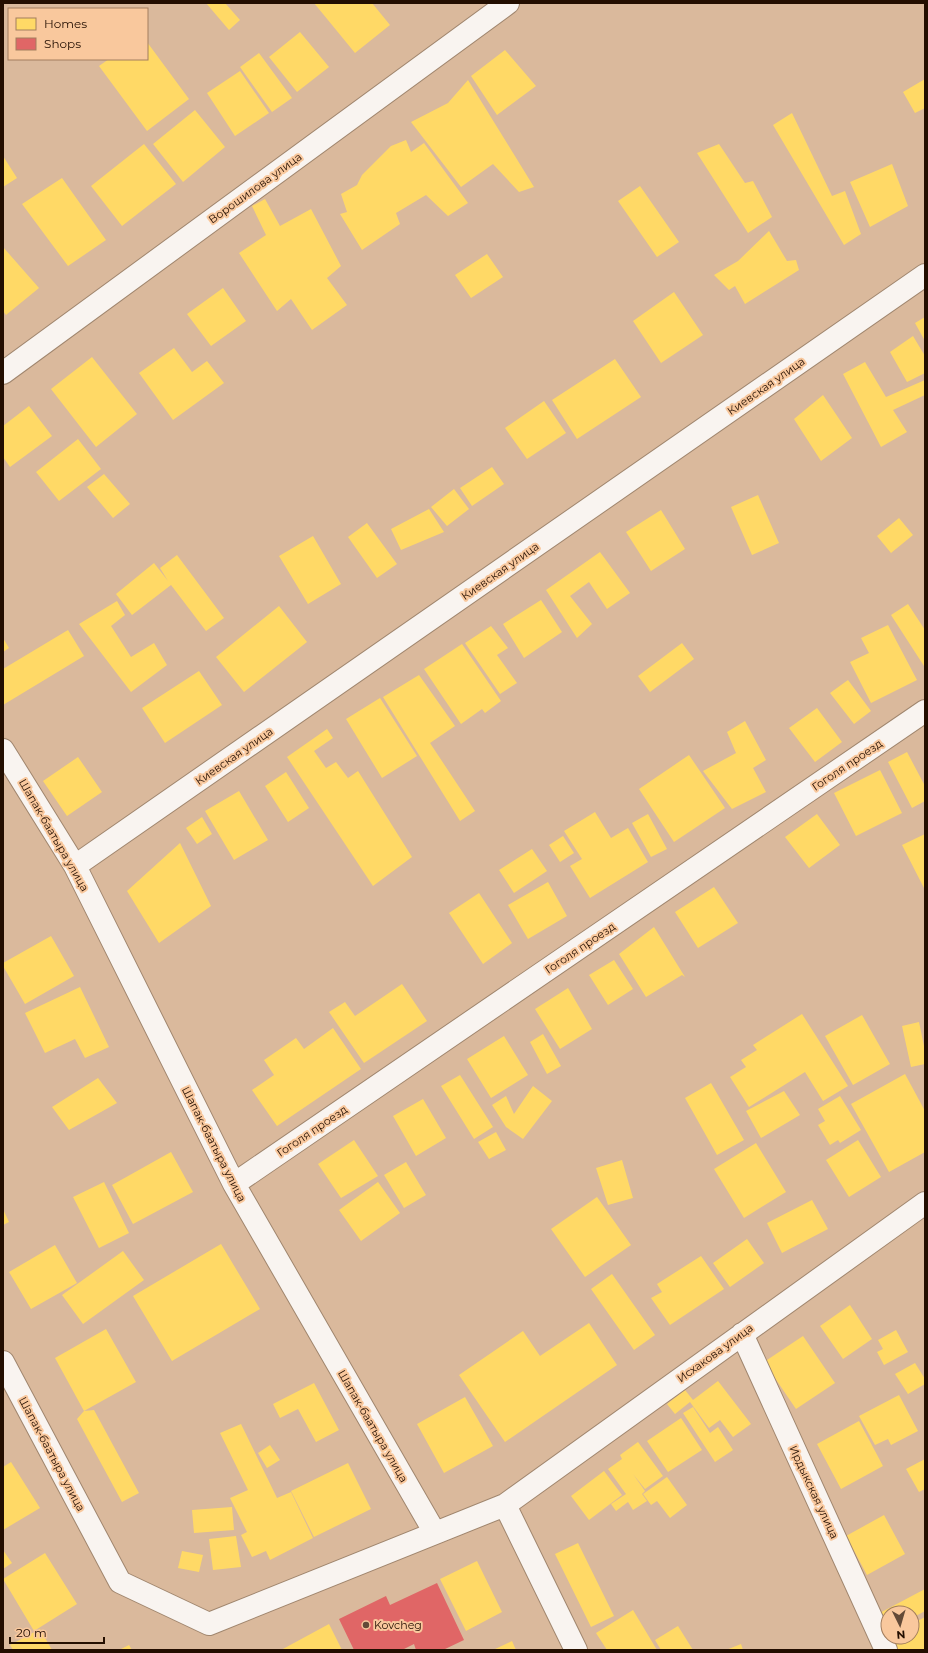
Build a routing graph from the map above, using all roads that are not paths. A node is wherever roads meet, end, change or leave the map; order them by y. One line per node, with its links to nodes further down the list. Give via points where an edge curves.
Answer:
1 (508, 3): 3 (street, Ворошилова улица)
2 (925, 275): 6 (street, Киевская улица)
3 (3, 374)
4 (925, 711): 7 (street, Гоголя проезд)
5 (3, 750): 6 (street, Шапак-баатыра улица)
6 (75, 866): 7 (street, Шапак-баатыра улица)
7 (234, 1184): 12 (street, Шапак-баатыра улица)
8 (925, 1203): 9 (street, Исхакова улица)
9 (742, 1334): 11 (street, Исхакова улица); 14 (street, Ирдыкская улица)
10 (3, 1362): 12 (street, Шапак-баатыра улица, via 120,1582 209,1624)
11 (505, 1505): 12 (street, Шапак-баатыра улица); 13 (street)
12 (435, 1533)
13 (576, 1650)
14 (886, 1650)

